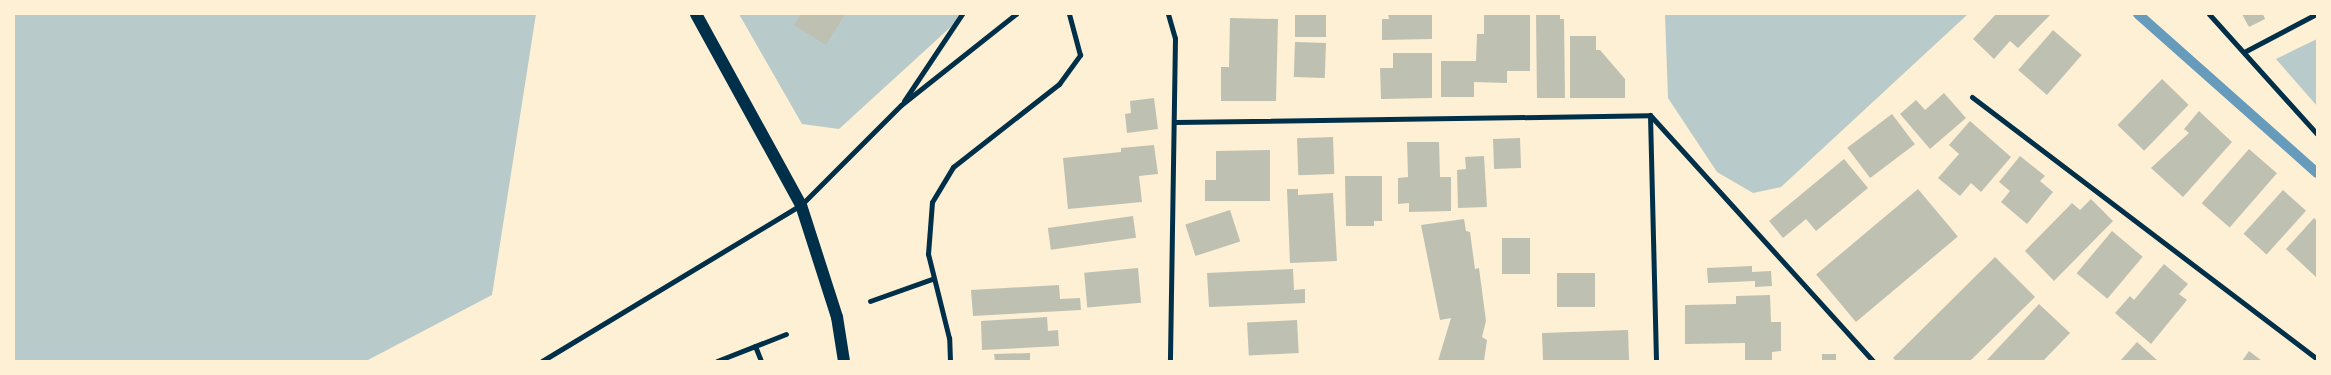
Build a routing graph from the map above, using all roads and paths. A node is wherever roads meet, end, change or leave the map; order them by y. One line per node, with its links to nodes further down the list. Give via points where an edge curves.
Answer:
1 (696, 14): 14 (main road)
2 (962, 14): 10 (street)
3 (1016, 14): 10 (street)
4 (1069, 14): 15 (street, via 1080,55 1059,84 953,167 932,202 928,254)
5 (1168, 14): 12 (street, via 1175,38)
6 (2209, 14): 8 (street)
7 (2316, 14): 8 (street)
8 (2244, 52): 13 (street)
9 (1972, 97): 19 (street)
10 (901, 105): 14 (street)
11 (1650, 115): 12 (street); 26 (street); 27 (street)
12 (1175, 122): 25 (street)
13 (2317, 134)
14 (801, 205): 20 (street); 23 (main road, via 837,317)
15 (932, 279): 16 (street); 24 (street, via 948,338)
16 (870, 301)
17 (786, 334): 18 (street)
18 (755, 346): 21 (street); 22 (street)
19 (2317, 359)
20 (542, 361)
21 (717, 361)
22 (761, 361)
23 (844, 361)
24 (950, 361)
25 (1170, 361)
26 (1656, 361)
27 (1873, 361)

